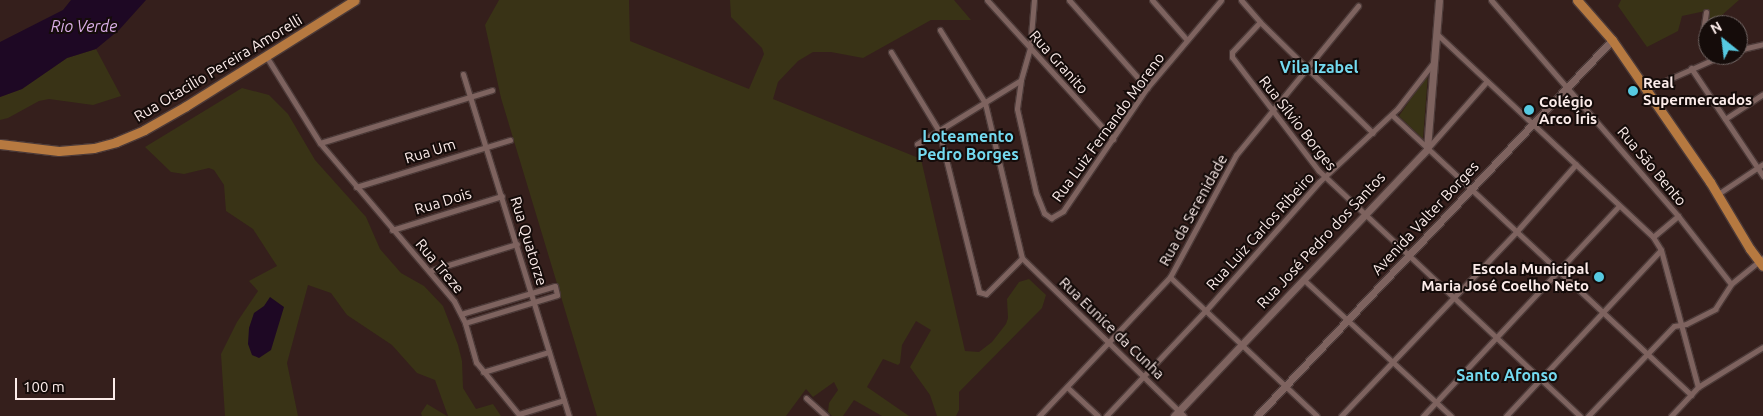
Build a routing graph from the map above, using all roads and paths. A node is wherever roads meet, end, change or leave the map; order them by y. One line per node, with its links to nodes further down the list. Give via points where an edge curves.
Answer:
1 (355, 0): 23 (main road, Rua Otacilio Pereira Amorelli)
2 (987, 0): 20 (street, Rua Granito)
3 (1034, 0): 20 (street)
4 (1152, 0): 17 (street)
5 (1221, 0): 17 (street, Rua Luiz Fernando Moreno)
6 (1241, 0): 14 (street)
7 (1439, 0): 16 (street)
8 (1490, 0): 31 (street, Rua São Bento)
9 (1577, 0): 18 (main road)
10 (1072, 1): 32 (street)
11 (1358, 6): 26 (street, Rua da Serenidade)
12 (1706, 12): 13 (street)
13 (1706, 15)
14 (1260, 22): 26 (street); 38 (street, Rua Sílvio Borges, via 1232,52 1232,57)
15 (940, 30): 37 (street)
16 (1437, 34): 24 (street); 30 (street)
17 (1187, 40): 32 (street, Rua Luiz Fernando Moreno)
18 (1612, 40): 31 (street, Avenida Valter Borges); 34 (main road)
19 (1763, 44): 21 (street)
20 (1030, 48): 29 (street); 44 (street, Rua Granito)
21 (1748, 48)
22 (891, 52): 42 (street)
23 (266, 56): 46 (street, Rua Treze); 47 (main road, Rua Otacilio Pereira Amorelli, via 144,130 116,142 59,152)
24 (1433, 63): 39 (street, Rua Luiz Carlos Ribeiro); 50 (street)
25 (1698, 65): 27 (street)
26 (1306, 68): 38 (street, Rua da Serenidade); 43 (street)
27 (1691, 68): 34 (street); 40 (street)
28 (463, 74): 36 (street, Rua Quatorze)
29 (1021, 80): 37 (street); 44 (street, Rua Luiz Fernando Moreno, via 1017,109 1036,193 1050,218 1063,211)
30 (1487, 81): 41 (street); 50 (street, Rua José Pedro dos Santos)
31 (1568, 86): 41 (street, Avenida Valter Borges); 62 (street, Rua São Bento)
32 (1147, 88): 44 (street, Rua Luiz Fernando Moreno)
33 (492, 90): 36 (street)
34 (1645, 90): 58 (main road)
35 (1763, 94): 40 (street)
36 (471, 97): 46 (street); 49 (street, Rua Quatorze)
37 (985, 103): 42 (street); 69 (street)
38 (1271, 111): 55 (street, Rua Sílvio Borges); 73 (street, Rua da Serenidade, via 1236,155)
39 (1392, 115): 43 (street, Rua Luiz Carlos Ribeiro); 50 (street)
40 (1725, 119): 53 (street)
41 (1533, 124): 51 (street); 57 (street, Avenida Valter Borges)
42 (939, 131): 48 (street); 69 (street, via 979,292 986,294)
43 (1372, 133): 55 (street, Rua Luiz Carlos Ribeiro)
44 (1113, 139)
45 (510, 140): 49 (street, Rua Um)
46 (320, 143): 56 (street, Rua Treze)
47 (0, 144)
48 (917, 144)
49 (487, 147): 56 (street, Rua Um); 59 (street, Rua Quatorze)
50 (1426, 149): 57 (street); 61 (street, Rua José Pedro dos Santos)
51 (1576, 164): 60 (street); 64 (street)
52 (1763, 164): 53 (street)
53 (1758, 168): 54 (street); 58 (street)
54 (1763, 176)
55 (1324, 177): 61 (street, Rua Sílvio Borges); 79 (street, Rua Luiz Carlos Ribeiro)
56 (356, 187): 63 (street, Rua Treze)
57 (1472, 189): 64 (street); 68 (street, Avenida Valter Borges)
58 (1718, 194): 70 (main road)
59 (502, 196): 63 (street, Rua Dois); 66 (street, Rua Quatorze)
60 (1619, 206): 65 (street); 72 (street)
61 (1364, 214): 68 (street, Rua Sílvio Borges); 74 (street, Rua José Pedro dos Santos)
62 (1678, 216): 65 (street); 75 (street, Rua São Bento)
63 (392, 230): 71 (street, Rua Treze)
64 (1516, 231): 72 (street); 77 (street)
65 (1653, 238): 67 (street)
66 (517, 244): 71 (street); 76 (street, Rua Quatorze)
67 (1661, 250): 80 (street); 84 (street)
68 (1408, 255): 77 (street, Rua Sílvio Borges); 82 (street, Avenida Valter Borges)
69 (1022, 258): 86 (street, Rua Eunice da Cunha)
70 (1761, 262): 75 (street)
71 (429, 271): 81 (street, Rua Treze, via 454,300)
72 (1559, 271): 80 (street); 85 (street)
73 (1170, 277): 79 (street); 86 (street, Rua da Serenidade)
74 (1303, 279): 82 (street); 87 (street, Rua José Pedro dos Santos)
75 (1731, 284): 84 (street, via 1714,308)
76 (532, 292): 78 (street, Rua Quatorze); 78 (street, via 554,286 557,295); 81 (street)
77 (1453, 297): 85 (street, Rua Sílvio Borges); 91 (street)
78 (534, 302): 83 (street); 89 (street, Rua Quatorze)
79 (1206, 309): 87 (street); 93 (street, Rua Luiz Carlos Ribeiro)
80 (1603, 312): 90 (street); 94 (street)
81 (461, 314): 83 (street, Rua Treze)
82 (1348, 320): 91 (street); 96 (street, Avenida Valter Borges)
83 (464, 323): 92 (street, Rua Treze, via 469,344)
84 (1681, 324): 90 (street, via 1674,326); 97 (street)
85 (1497, 337): 94 (street, Rua Sílvio Borges); 101 (street)
86 (1108, 342): 93 (street, Rua Eunice da Cunha); 95 (street, Rua da Serenidade)
87 (1242, 344): 96 (street); 102 (street, Rua José Pedro dos Santos)
88 (1763, 347): 97 (street)
89 (549, 352): 92 (street); 100 (street, Rua Quatorze)
90 (1646, 354): 98 (street); 116 (street)
91 (1392, 361): 101 (street); 111 (street)
92 (483, 372): 103 (street, Rua Treze)
93 (1144, 376): 102 (street, Rua Eunice da Cunha); 108 (street, Rua Luiz Carlos Ribeiro)
94 (1541, 379): 114 (street); 115 (street, Rua Sílvio Borges)
95 (1067, 387): 106 (street, Rua da Serenidade); 107 (street)
96 (1285, 387): 109 (street, Avenida Valter Borges); 110 (street)
97 (1698, 387): 98 (street)
98 (1691, 395): 117 (street)
99 (806, 398): 105 (street)
100 (564, 400): 103 (street); 104 (street, Rua Quatorze)
101 (1436, 403): 112 (street); 113 (street)
102 (1179, 414)
103 (519, 415)
104 (568, 416)
105 (826, 416)
106 (1039, 416)
107 (1098, 416)
108 (1106, 416)
109 (1257, 416)
110 (1318, 416)
111 (1341, 416)
112 (1423, 416)
113 (1451, 416)
114 (1506, 416)
115 (1580, 416)
116 (1588, 416)
117 (1671, 416)

